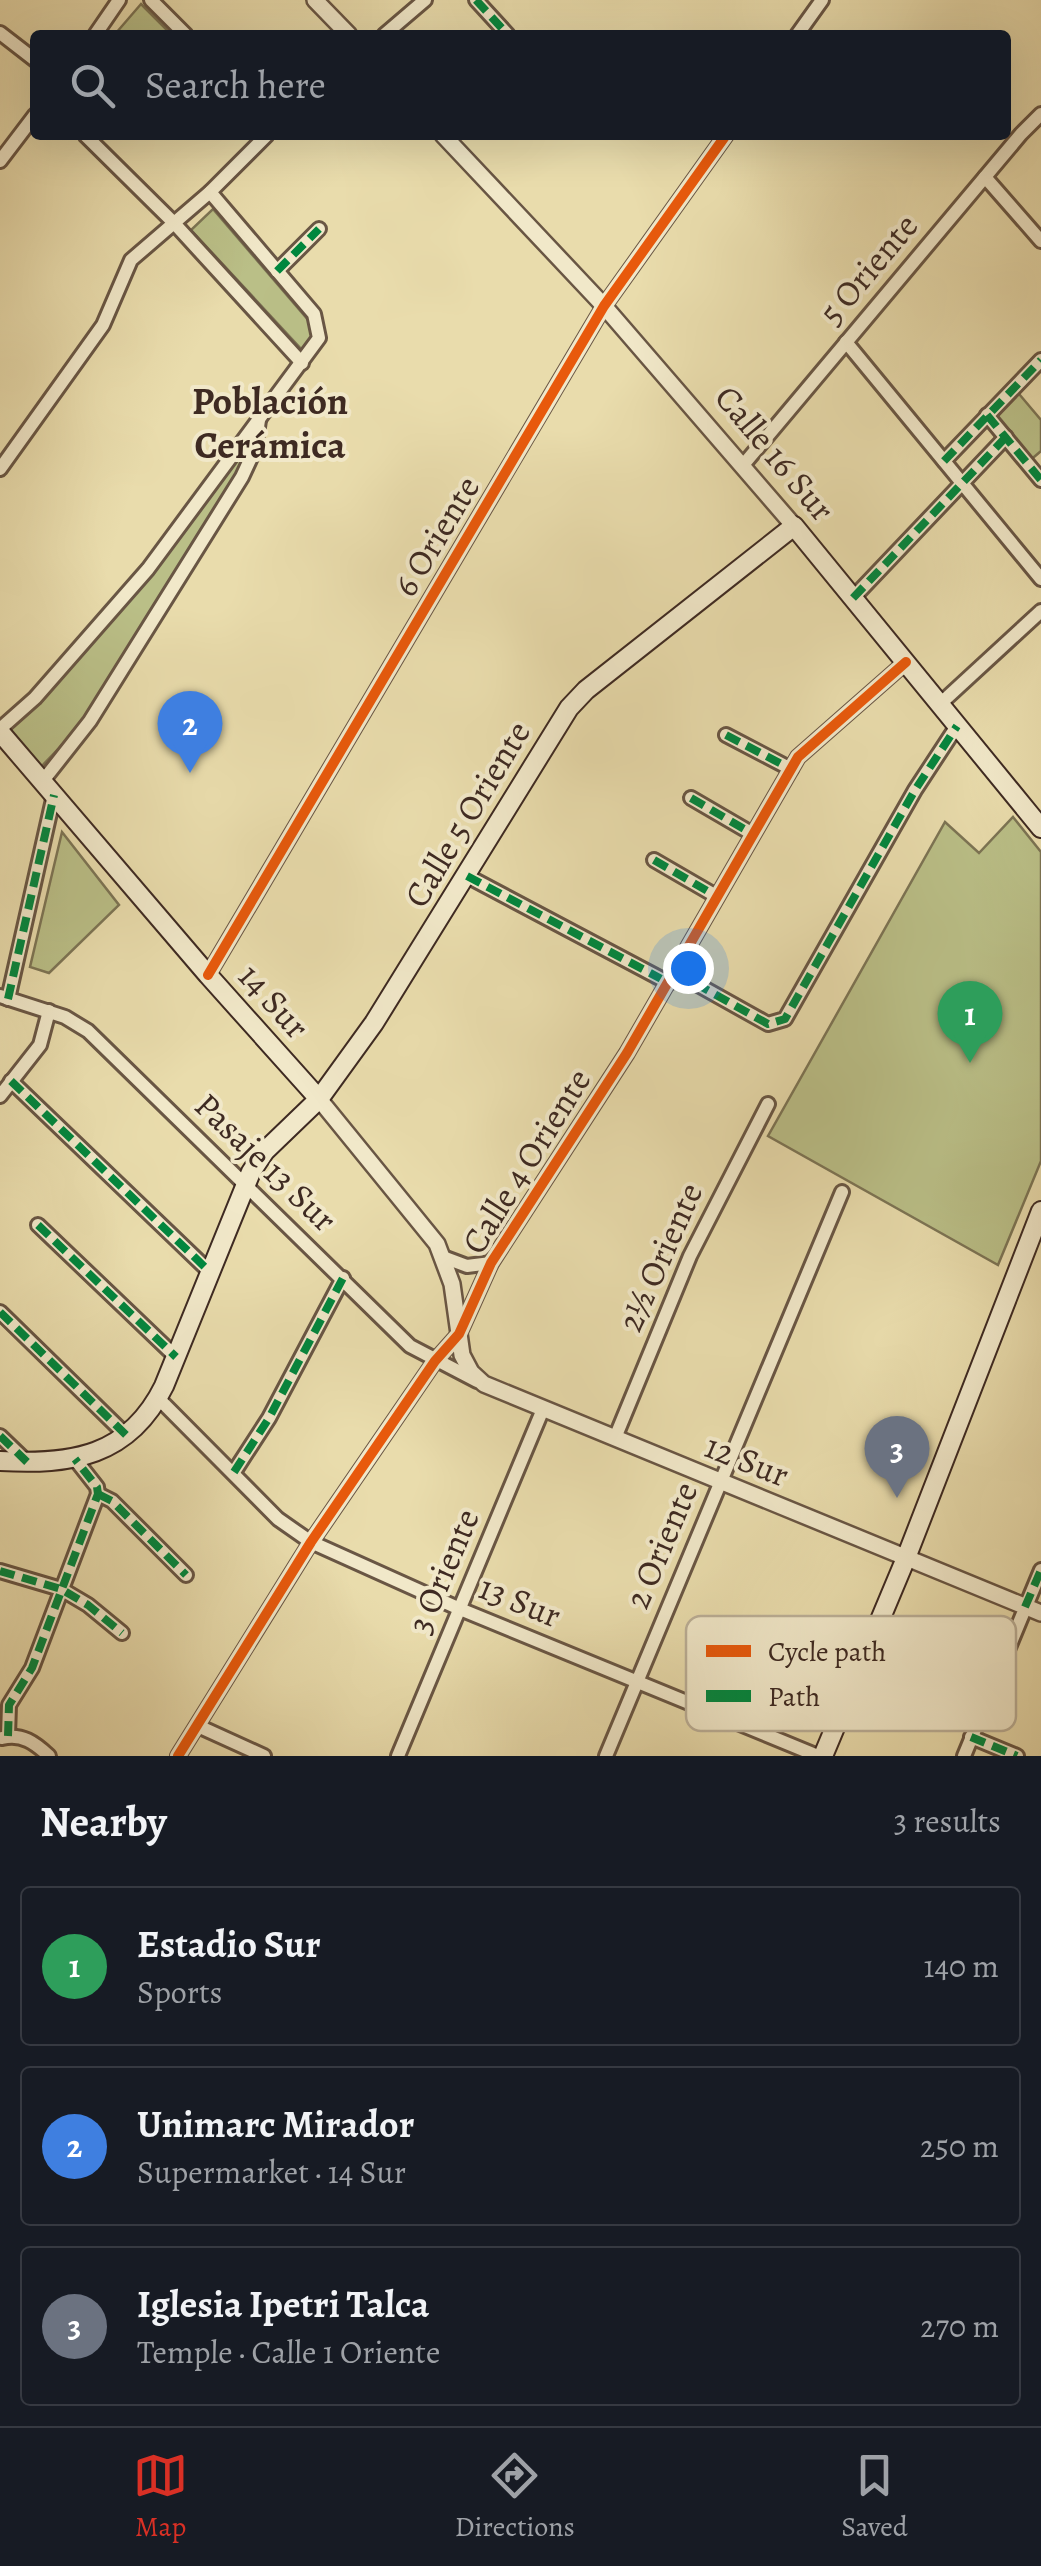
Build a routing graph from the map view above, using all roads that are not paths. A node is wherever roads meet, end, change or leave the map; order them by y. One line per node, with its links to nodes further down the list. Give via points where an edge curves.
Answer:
1 (119, 0): 7 (street)
2 (151, 0): 8 (street)
3 (315, 0): 9 (street)
4 (425, 0): 10 (street)
5 (476, 0): 11 (street)
6 (822, 0): 12 (street)
7 (98, 30)
8 (181, 30)
9 (343, 30)
10 (390, 30)
11 (503, 30)
12 (801, 30)
13 (0, 33): 14 (street)
14 (30, 56)
15 (1041, 114): 22 (street, 5 Oriente)
16 (30, 122): 21 (street)
17 (90, 140): 24 (street)
18 (262, 140): 23 (street)
19 (448, 140): 28 (street, Calle 16 Sur)
20 (722, 140): 28 (street, 6 Oriente)
21 (0, 161)
22 (985, 176): 26 (street); 29 (street, 5 Oriente)
23 (210, 192): 24 (street); 27 (street)
24 (174, 224): 31 (street); 37 (street, via 131,260 104,325)
25 (319, 229): 27 (street)
26 (1041, 241)
27 (277, 271): 31 (street, via 314,314 318,338)
28 (604, 306): 36 (street, Calle 16 Sur); 57 (street, 6 Oriente)
29 (846, 342): 35 (street); 36 (street, 5 Oriente)
30 (1041, 360): 32 (street)
31 (302, 363): 33 (street)
32 (987, 415): 34 (street); 35 (street)
33 (259, 417): 47 (street, via 148,570); 50 (street, via 242,477)
34 (1006, 436): 38 (street); 39 (street)
35 (944, 460): 39 (street)
36 (744, 464): 40 (street, Calle 16 Sur)
37 (0, 469)
38 (1041, 480)
39 (962, 483): 41 (street); 42 (street)
40 (794, 526): 42 (main road, Calle 16 Sur); 55 (main road, Calle 5 Oriente, via 578,698)
41 (1041, 579)
42 (853, 598): 44 (main road, Calle 16 Sur)
43 (1041, 611): 45 (street)
44 (906, 662): 45 (main road, Calle 16 Sur); 49 (street, Calle 4 Oriente)
45 (940, 704): 46 (main road, Calle 16 Sur)
46 (957, 726): 52 (main road, Calle 16 Sur); 58 (street, via 785,1019 768,1024)
47 (0, 731): 50 (main road, 14 Sur)
48 (726, 735): 49 (street)
49 (791, 769): 53 (street, Calle 4 Oriente)
50 (48, 788): 57 (main road, 14 Sur); 59 (street)
51 (691, 798): 53 (street)
52 (1041, 828)
53 (751, 834): 56 (street, Calle 4 Oriente)
54 (654, 860): 56 (street)
55 (467, 876): 58 (street); 63 (main road, Calle 5 Oriente)
56 (716, 896): 58 (street, Calle 4 Oriente)
57 (208, 975): 63 (main road, 14 Sur)
58 (672, 978): 70 (street, Calle 4 Oriente)
59 (4, 997): 60 (street, Pasaje 13 Sur)
60 (48, 1011): 61 (street, via 40,1045); 65 (street, Pasaje 13 Sur, via 88,1031)
61 (11, 1082): 62 (street); 71 (street)
62 (0, 1096)
63 (319, 1099): 65 (main road, Calle 5 Oriente, via 265,1152); 69 (street, 14 Sur)
64 (768, 1104): 82 (street, 2½ Oriente, via 690,1256)
65 (246, 1184): 71 (main road, Calle 5 Oriente); 72 (street, Pasaje 13 Sur)
66 (842, 1192): 87 (street, 2 Oriente)
67 (1041, 1211): 90 (main road)
68 (38, 1225): 75 (street)
69 (443, 1257): 70 (street, via 468,1266); 74 (street, 14 Sur)
70 (491, 1262): 74 (street, Calle 4 Oriente)
71 (210, 1272): 75 (main road, Calle 5 Oriente)
72 (343, 1278): 76 (street, Pasaje 13 Sur, via 410,1346); 86 (street)
73 (0, 1312): 80 (street)
74 (459, 1334): 76 (street, Calle 4 Oriente); 77 (street, via 466,1365)
75 (176, 1357): 78 (main road, Calle 5 Oriente)
76 (435, 1362): 77 (street, Pasaje 13 Sur); 89 (street, Calle 4 Oriente)
77 (484, 1384): 79 (street, 12 Sur)
78 (158, 1398): 80 (main road, Calle 5 Oriente); 86 (street)
79 (543, 1409): 82 (street, 12 Sur); 95 (street, 3 Oriente)
80 (126, 1435): 83 (main road)
81 (0, 1436): 85 (street)
82 (615, 1438): 87 (street, 12 Sur)
83 (75, 1459): 85 (main road); 88 (street)
84 (0, 1461): 85 (main road)
85 (27, 1462)
86 (234, 1472): 89 (street, via 278,1519)
87 (721, 1481): 90 (street, 12 Sur); 100 (street, 2 Oriente)
88 (98, 1494): 93 (street); 94 (street)
89 (311, 1542): 95 (street, 13 Sur); 102 (street, Calle 4 Oriente)
90 (906, 1558): 96 (street, 12 Sur); 97 (main road)
91 (1041, 1570): 96 (street)
92 (0, 1571): 94 (street)
93 (186, 1575)
94 (61, 1589): 98 (street); 106 (street, via 32,1668 8,1705)
95 (460, 1609): 100 (street, 13 Sur); 111 (street, 3 Oriente)
96 (1033, 1610): 99 (street)
97 (881, 1616)
98 (122, 1633)
99 (1016, 1645)
100 (637, 1682): 101 (street, 13 Sur); 112 (street, 2 Oriente)
101 (686, 1702)
102 (198, 1726): 109 (street, Calle 4 Oriente); 110 (street)
103 (759, 1731): 113 (street, 13 Sur)
104 (832, 1731): 113 (main road)
105 (974, 1731): 107 (street)
106 (4, 1737): 108 (street, via 22,1737)
107 (971, 1737): 114 (street); 115 (street)
108 (48, 1756)
109 (178, 1756)
110 (264, 1756)
111 (398, 1756)
112 (606, 1756)
113 (821, 1756)
114 (964, 1756)
115 (1018, 1756)

